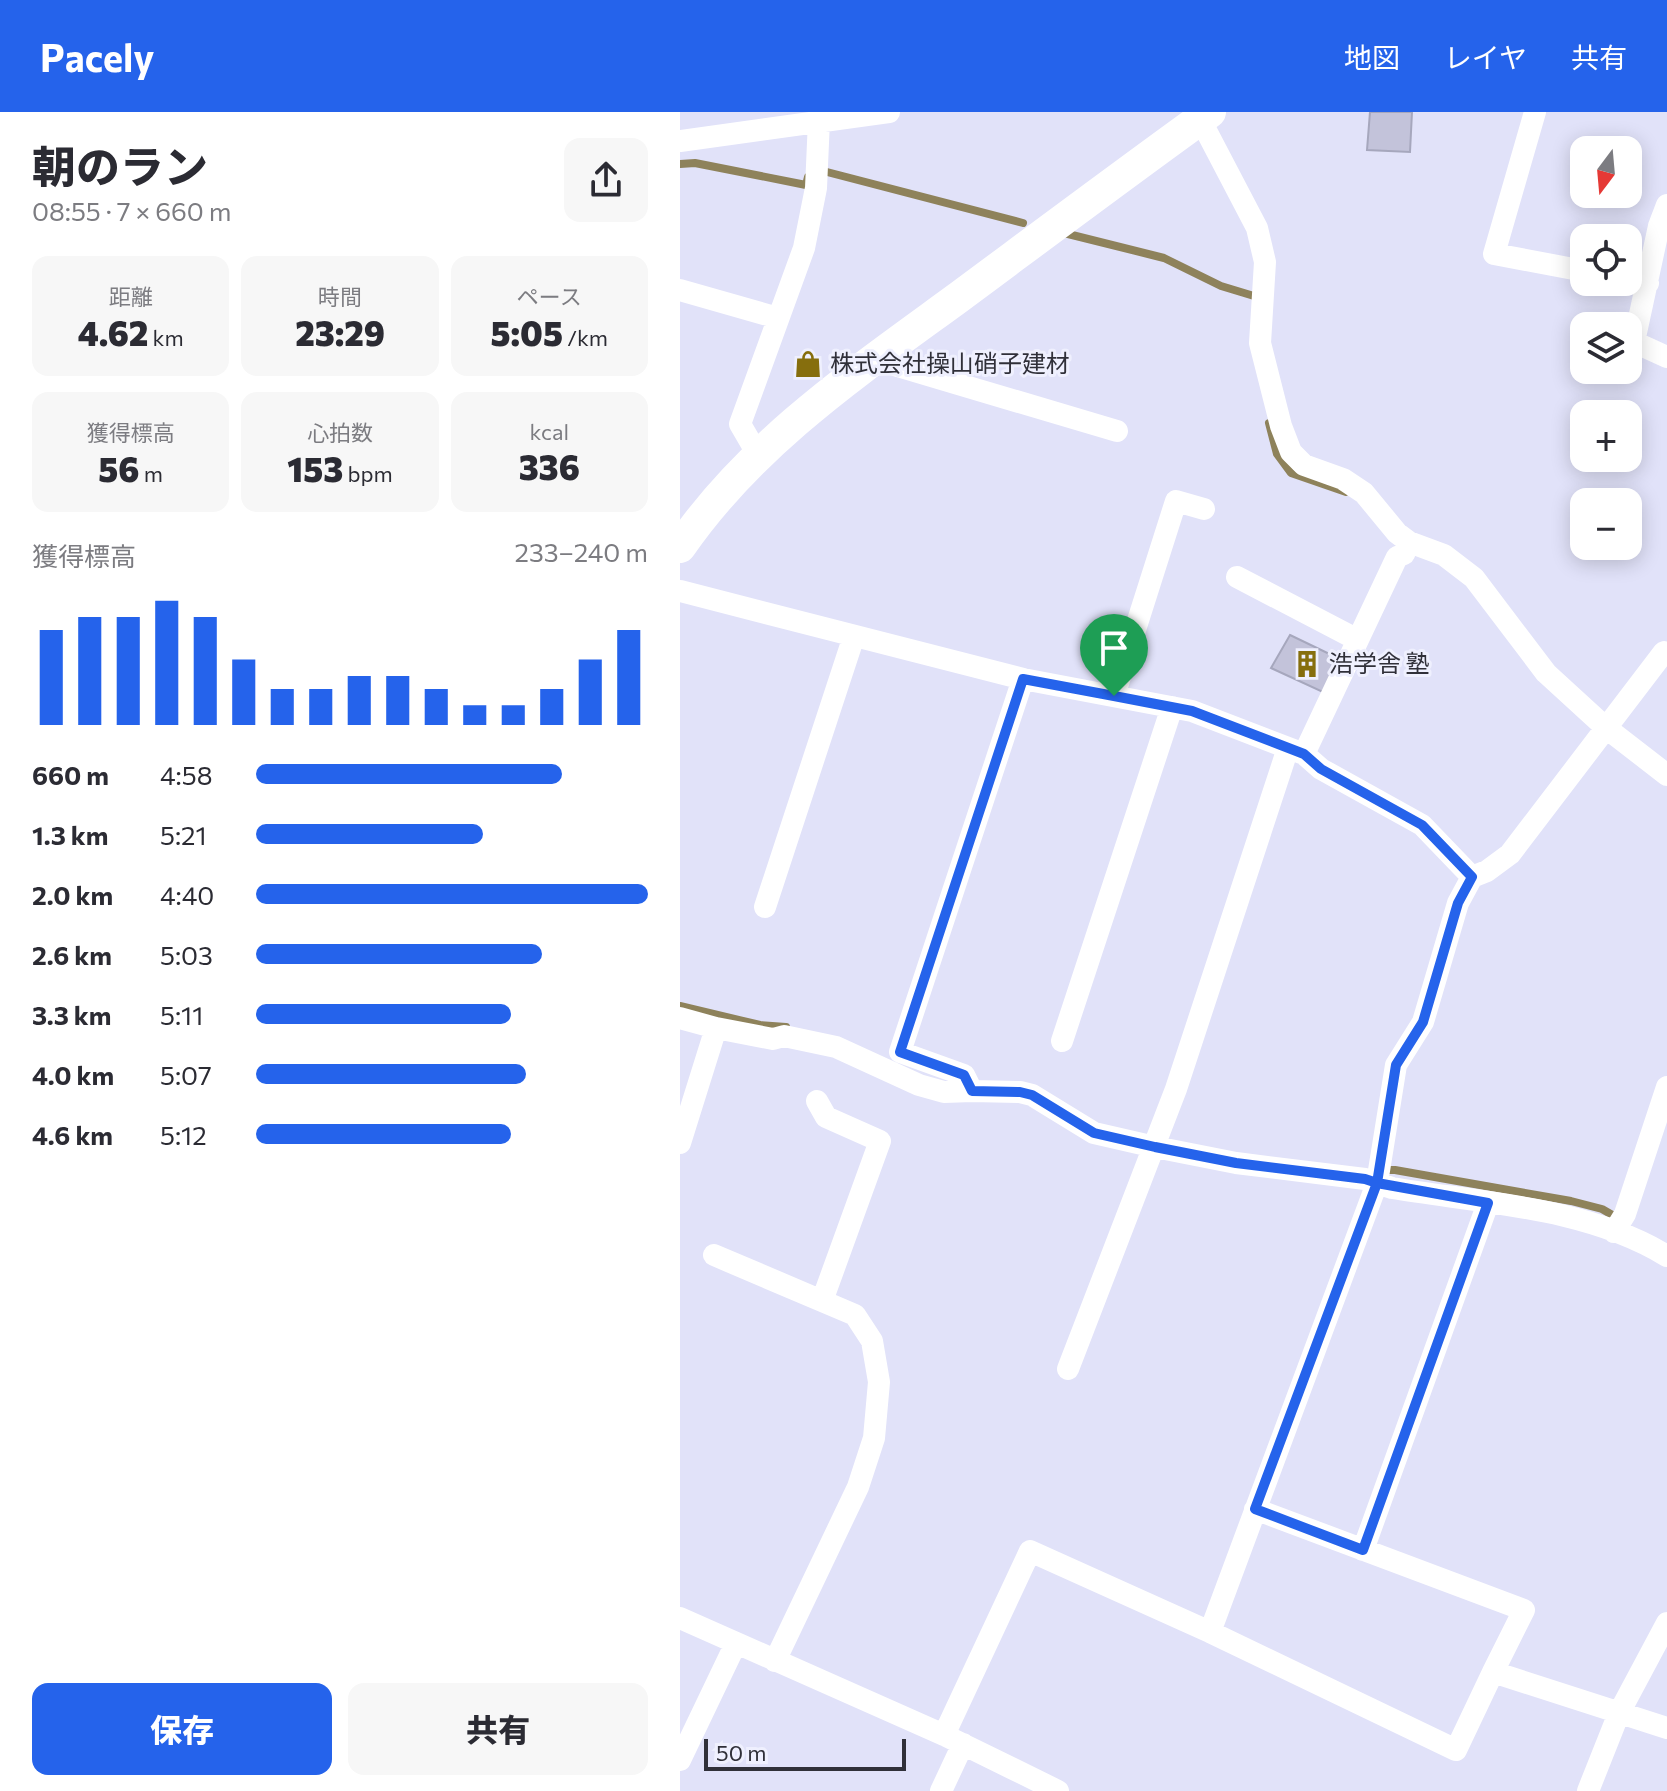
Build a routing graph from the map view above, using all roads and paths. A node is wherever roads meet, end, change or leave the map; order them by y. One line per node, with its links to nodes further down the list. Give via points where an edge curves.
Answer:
1 (889, 112): 4 (street)
2 (1535, 112): 7 (street, via 1494,254)
3 (1205, 116): 13 (street); 17 (street, via 1257,228 1265,262 1260,343 1291,452 1304,465 1364,493)
4 (827, 117): 5 (street); 11 (street, via 804,248)
5 (680, 141)
6 (1667, 205): 8 (street)
7 (1570, 268)
8 (1642, 271)
9 (680, 290): 11 (street)
10 (1637, 296): 12 (street, via 1634,342)
11 (778, 318): 15 (street, via 740,424)
12 (1667, 357)
13 (874, 359): 14 (street); 15 (street)
14 (1117, 431)
15 (758, 455): 18 (street, via 704,512)
16 (1204, 509): 25 (street, via 1176,501)
17 (1409, 542): 22 (street); 27 (street, via 1444,555 1474,578 1546,673)
18 (680, 547)
19 (1237, 577): 22 (street)
20 (680, 591): 21 (street)
21 (854, 636): 24 (street); 31 (street)
22 (1356, 639): 28 (street)
23 (1667, 654): 27 (street)
24 (1023, 679): 25 (street); 35 (street, via 900,1052 964,1075)
25 (1114, 696): 26 (street)
26 (1172, 707): 28 (street); 34 (street)
27 (1605, 727): 29 (street); 30 (street, via 1510,854)
28 (1296, 751): 30 (street, via 1422,825); 38 (street)
29 (1667, 775)
30 (1472, 877): 40 (street, via 1458,903 1423,1022 1396,1065)
31 (765, 907)
32 (680, 1018): 33 (street)
33 (716, 1028): 35 (street, via 836,1047 944,1092); 39 (street)
34 (1062, 1041)
35 (970, 1086): 38 (street, via 1032,1095 1094,1133)
36 (1667, 1087): 42 (street)
37 (817, 1101): 45 (street, via 826,1117 880,1141)
38 (1157, 1142): 40 (street, via 1236,1163 1365,1179); 46 (street)
39 (680, 1143)
40 (1379, 1175): 41 (street); 47 (street)
41 (1488, 1203): 42 (street); 48 (street)
42 (1619, 1224): 44 (street)
43 (714, 1255): 45 (street)
44 (1667, 1256)
45 (822, 1301): 53 (street, via 855,1315 872,1341 879,1382 874,1438 858,1487)
46 (1068, 1369)
47 (1255, 1509): 48 (street); 51 (street)
48 (1363, 1550): 54 (street, via 1524,1610)
49 (680, 1618): 52 (street)
50 (1667, 1623): 55 (street)
51 (1210, 1632): 54 (street, via 1456,1750); 57 (street, via 1030,1551)
52 (736, 1643): 53 (street); 58 (street)
53 (775, 1661): 57 (street)
54 (1493, 1672): 55 (street)
55 (1619, 1713): 56 (street); 61 (street)
56 (1667, 1728)
57 (953, 1740): 59 (street); 60 (street)
58 (680, 1760)
59 (941, 1791)
60 (1058, 1791)
61 (1588, 1791)

